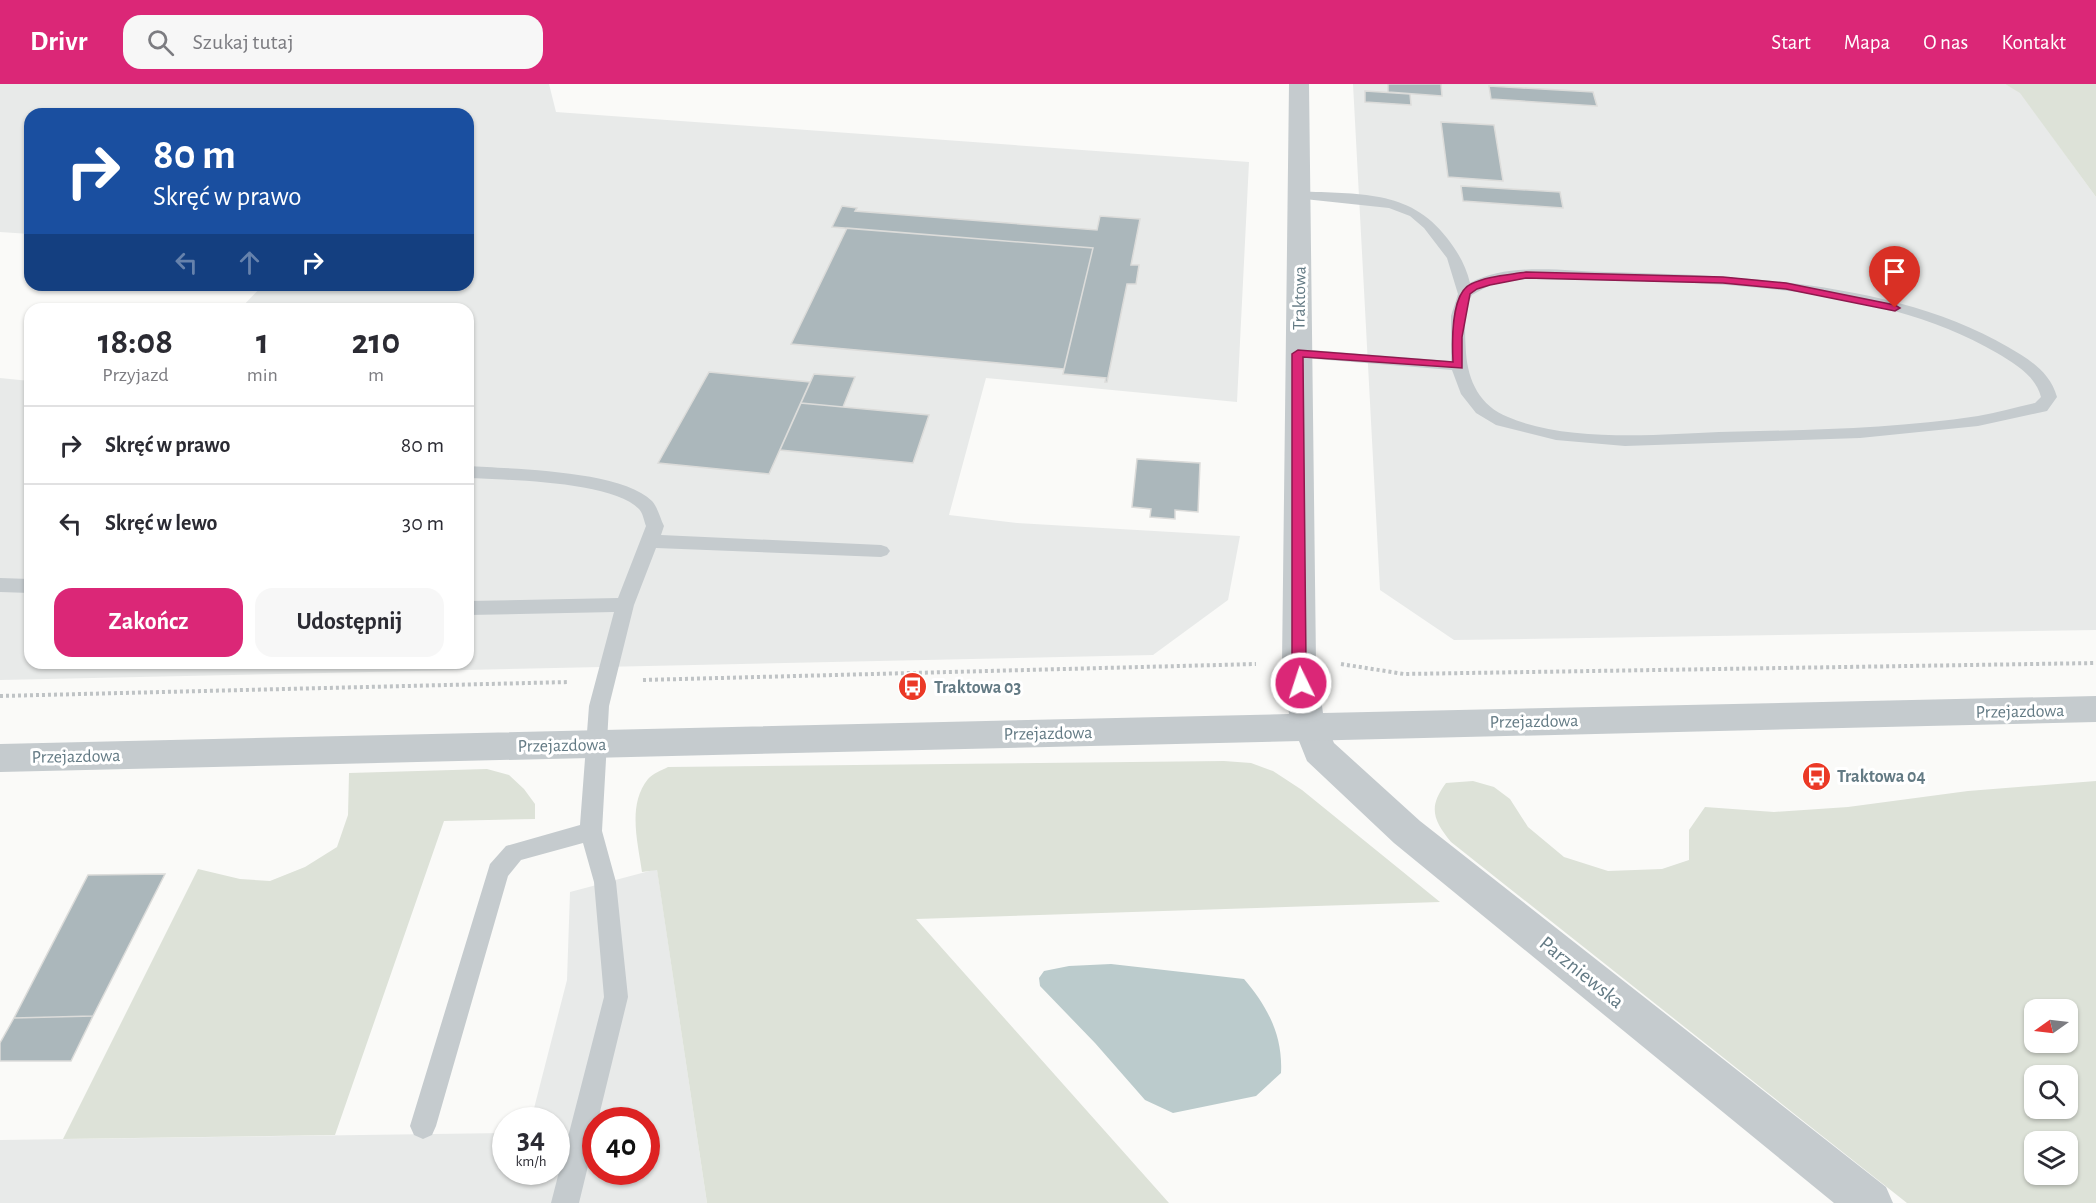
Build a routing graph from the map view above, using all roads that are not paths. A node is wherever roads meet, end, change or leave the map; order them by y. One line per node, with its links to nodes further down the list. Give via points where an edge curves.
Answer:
1 (1299, 84): 2 (street, Traktowa)
2 (1300, 195): 3 (lane, via 1380,202 1415,212 1451,251 1461,270); 4 (street, Traktowa)
3 (1465, 293): 5 (lane, via 1457,337); 5 (lane, via 1473,286 1526,275 1723,280 1860,299 1956,327 1993,344 2028,366 2047,385 2049,397 2041,407 1978,421 1860,433 1625,441 1556,435 1502,421 1482,409 1467,391)
4 (1298, 354): 5 (lane); 14 (street, Traktowa, via 1299,663 1303,704)
5 (1459, 366)
6 (474, 472): 7 (lane, via 567,480 624,492 646,505 655,526)
7 (650, 541): 8 (lane); 11 (lane)
8 (881, 551)
9 (0, 585): 10 (lane)
10 (24, 586)
11 (625, 606): 12 (lane); 15 (lane, via 602,692)
12 (474, 608)
13 (2096, 710): 14 (street, Przejazdowa)
14 (1310, 726): 15 (street, Przejazdowa); 20 (street, Parzniewska, via 1320,751 1407,832)
15 (595, 744): 16 (street, Przejazdowa); 17 (lane)
16 (0, 758)
17 (591, 831): 18 (lane, via 514,853 498,871); 19 (lane, via 605,882 615,997)
18 (423, 1126)
19 (565, 1203)
20 (1870, 1203)

